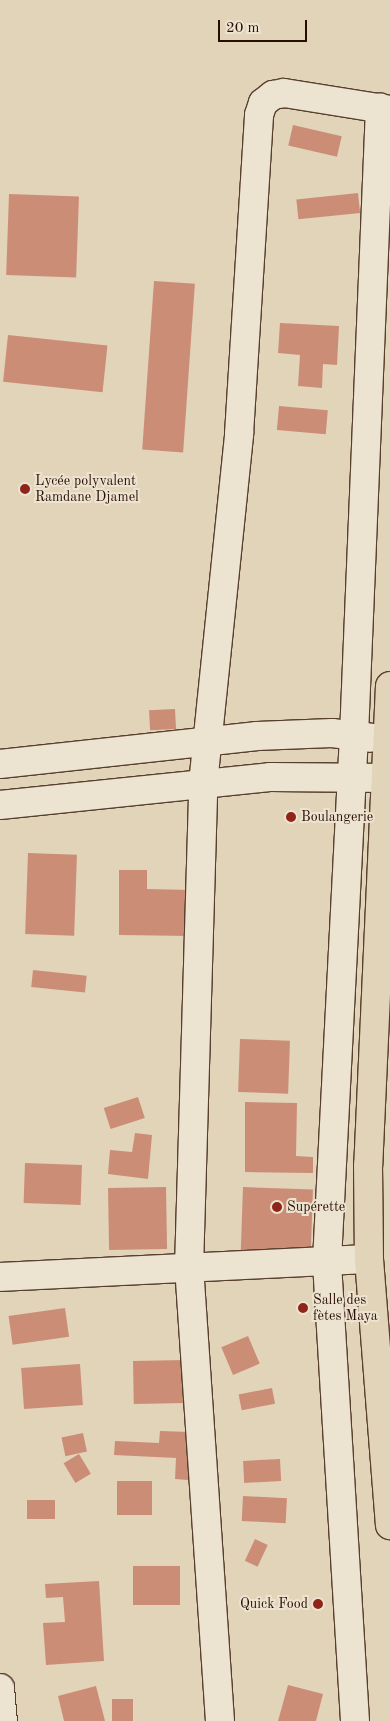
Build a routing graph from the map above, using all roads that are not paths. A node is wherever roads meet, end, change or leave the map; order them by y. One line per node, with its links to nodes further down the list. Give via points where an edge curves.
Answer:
1 (385, 109): 3 (street); 5 (street, via 284,93 273,95 264,103 259,115 239,434)
2 (390, 686): 4 (main road)
3 (354, 736): 4 (street); 5 (street, via 332,733); 7 (street)
4 (388, 740): 8 (main road)
5 (206, 742): 6 (street); 9 (street)
6 (0, 764)
7 (351, 778): 8 (street); 9 (street, via 270,777); 12 (street)
8 (388, 778): 11 (main road, via 368,1165)
9 (203, 784): 10 (street); 13 (street)
10 (0, 805)
11 (369, 1259): 12 (street); 15 (main road)
12 (326, 1261): 13 (street); 19 (street)
13 (189, 1268): 14 (street); 18 (street)
14 (0, 1277)
15 (390, 1525)
16 (0, 1688): 17 (street)
17 (3, 1721)
18 (220, 1721)
19 (355, 1721)

